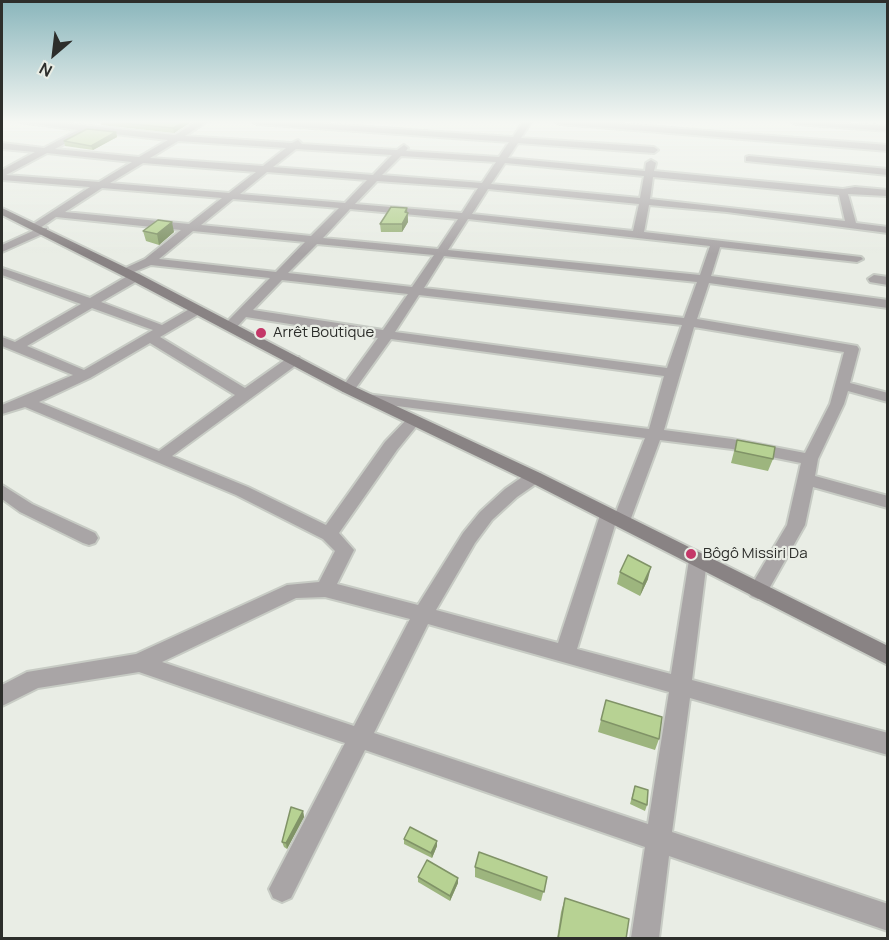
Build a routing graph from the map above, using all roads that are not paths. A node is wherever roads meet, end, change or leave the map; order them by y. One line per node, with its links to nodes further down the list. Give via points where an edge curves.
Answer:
1 (18, 166): 13 (street)
2 (131, 166): 15 (street)
3 (231, 166): 10 (street)
4 (267, 166): 10 (street)
5 (385, 166): 14 (street)
6 (498, 166): 16 (street)
7 (564, 166): 12 (street)
8 (651, 166): 12 (street)
9 (801, 166): 11 (street)
10 (264, 168): 14 (street); 19 (street)
11 (888, 172)
12 (649, 174): 17 (street); 20 (street)
13 (2, 175): 15 (street)
14 (374, 177): 16 (street); 21 (street)
15 (99, 186): 19 (street); 23 (street)
16 (485, 186): 20 (street); 24 (street)
17 (843, 192): 18 (street); 25 (street)
18 (888, 193)
19 (229, 197): 21 (street); 27 (street)
20 (644, 201): 25 (street); 29 (street)
21 (347, 207): 24 (street); 30 (street)
22 (2, 211): 26 (main road)
23 (54, 214): 26 (street); 27 (street)
24 (465, 216): 29 (street); 33 (street)
25 (851, 225): 28 (street)
26 (39, 228): 32 (street); 37 (main road)
27 (190, 228): 30 (street); 35 (street)
28 (888, 230)
29 (638, 235): 31 (street)
30 (315, 240): 33 (street); 38 (street)
31 (716, 244): 34 (street); 39 (street)
32 (2, 249)
33 (441, 253): 39 (street); 42 (street)
34 (857, 259)
35 (150, 261): 37 (street); 38 (street)
36 (2, 271): 43 (street)
37 (130, 274): 43 (street); 45 (main road)
38 (281, 276): 42 (street); 46 (street)
39 (704, 279): 44 (street); 47 (street)
40 (874, 279): 41 (street)
41 (888, 281)
42 (415, 291): 47 (street); 50 (street)
43 (90, 303): 49 (street); 52 (street)
44 (888, 304)
45 (197, 310): 48 (main road); 49 (street)
46 (246, 313): 48 (street); 50 (street)
47 (689, 322): 54 (street); 56 (street, via 852,349)
48 (230, 326): 53 (main road)
49 (156, 333): 55 (street); 58 (street)
50 (387, 335): 54 (street); 57 (street)
51 (2, 341): 52 (street)
52 (16, 347): 55 (street)
53 (294, 360): 57 (main road); 58 (street)
54 (672, 373): 64 (street)
55 (85, 375): 61 (street)
56 (842, 386): 60 (street); 66 (street)
57 (348, 389): 59 (main road)
58 (246, 395): 65 (street)
59 (366, 398): 63 (main road); 64 (street)
60 (888, 398)
61 (26, 402): 62 (street); 65 (street)
62 (2, 410)
63 (414, 420): 67 (main road); 72 (street)
64 (655, 433): 66 (street); 71 (street)
65 (162, 456): 72 (street)
66 (810, 459): 68 (street)
67 (534, 477): 71 (main road); 77 (street, via 486,516)
68 (805, 479): 70 (street); 76 (street, via 795,525)
69 (2, 491): 73 (street, via 26,508)
70 (888, 502)
71 (615, 518): 74 (main road); 78 (street)
72 (329, 534): 75 (street, via 345,550)
73 (88, 538)
74 (698, 561): 76 (main road); 81 (street)
75 (325, 589): 77 (street); 80 (street, via 294,590)
76 (758, 591): 79 (main road)
77 (422, 616): 78 (street); 83 (street)
78 (565, 655): 81 (street)
79 (888, 656)
80 (139, 663): 82 (street, via 35,679); 83 (street)
81 (680, 687): 84 (street); 85 (street)
82 (2, 696)
83 (357, 739): 85 (street); 86 (street)
84 (888, 744)
85 (658, 841): 87 (street); 88 (street)
86 (282, 889)
87 (888, 918)
88 (645, 939)

